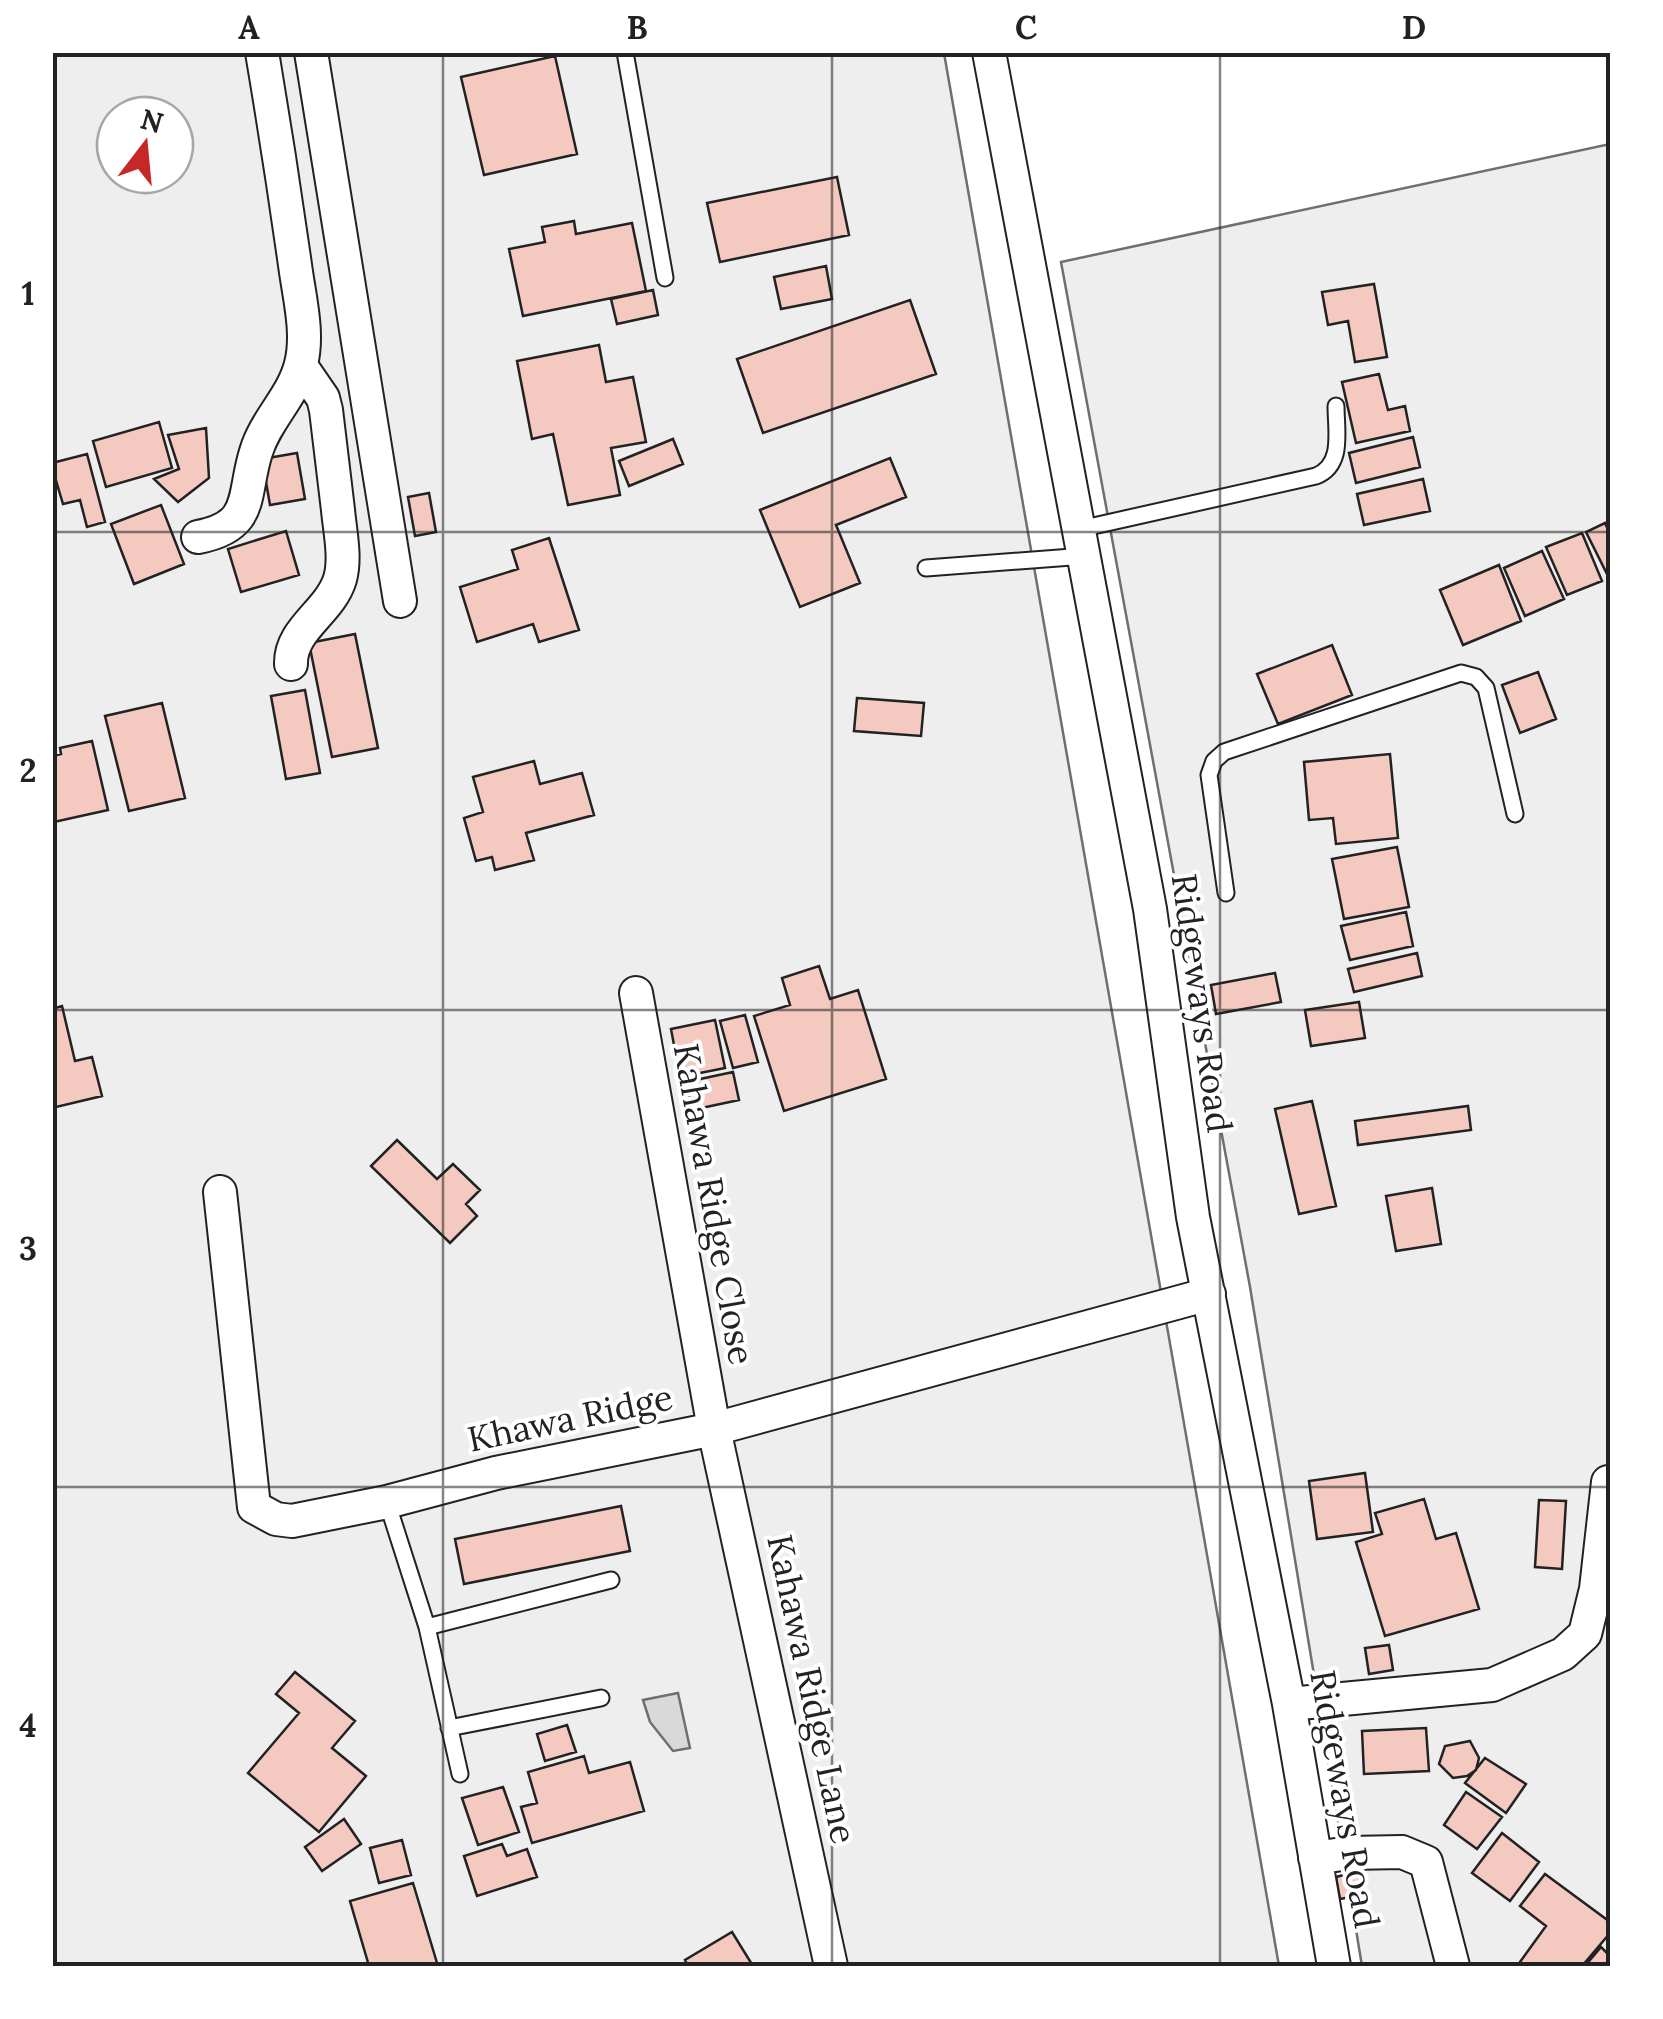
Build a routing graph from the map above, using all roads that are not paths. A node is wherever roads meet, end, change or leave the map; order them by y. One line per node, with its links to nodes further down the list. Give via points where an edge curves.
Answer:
1 (262, 52): 6 (street, via 302,316)
2 (311, 52): 11 (street)
3 (626, 52): 5 (lane)
4 (989, 52): 9 (street, Ridgeways Road)
5 (665, 278)
6 (301, 366): 8 (street, via 257,446 242,512 225,528); 12 (street, via 326,410 342,554 339,582 297,638)
7 (1336, 406): 9 (lane, via 1336,458 1327,472)
8 (198, 537)
9 (1082, 542): 10 (lane); 17 (street, Ridgeways Road, via 1150,909)
10 (926, 568)
11 (400, 601)
12 (292, 664)
13 (1515, 814): 14 (lane, via 1486,688 1461,673 1224,752 1209,775)
14 (1226, 892)
15 (636, 993): 18 (street, Kahawa Ridge Close)
16 (220, 1192): 20 (street, Khawa Ridge, via 254,1507 292,1521)
17 (1209, 1294): 18 (street, Khawa Ridge); 24 (street, Ridgeways Road)
18 (714, 1429): 20 (street, Khawa Ridge); 28 (street, Kahawa Ridge Lane)
19 (1608, 1482): 24 (street, via 1596,1589 1584,1634 1563,1654 1492,1685)
20 (387, 1502): 22 (lane)
21 (611, 1580): 22 (lane)
22 (428, 1628): 25 (lane)
23 (601, 1698): 25 (lane)
24 (1288, 1704): 27 (street, Ridgeways Road)
25 (450, 1728): 26 (lane)
26 (460, 1774)
27 (1315, 1858): 29 (street, Ridgeways Road); 30 (street, via 1402,1852 1426,1862)
28 (831, 1966)
29 (1334, 1966)
30 (1452, 1966)

